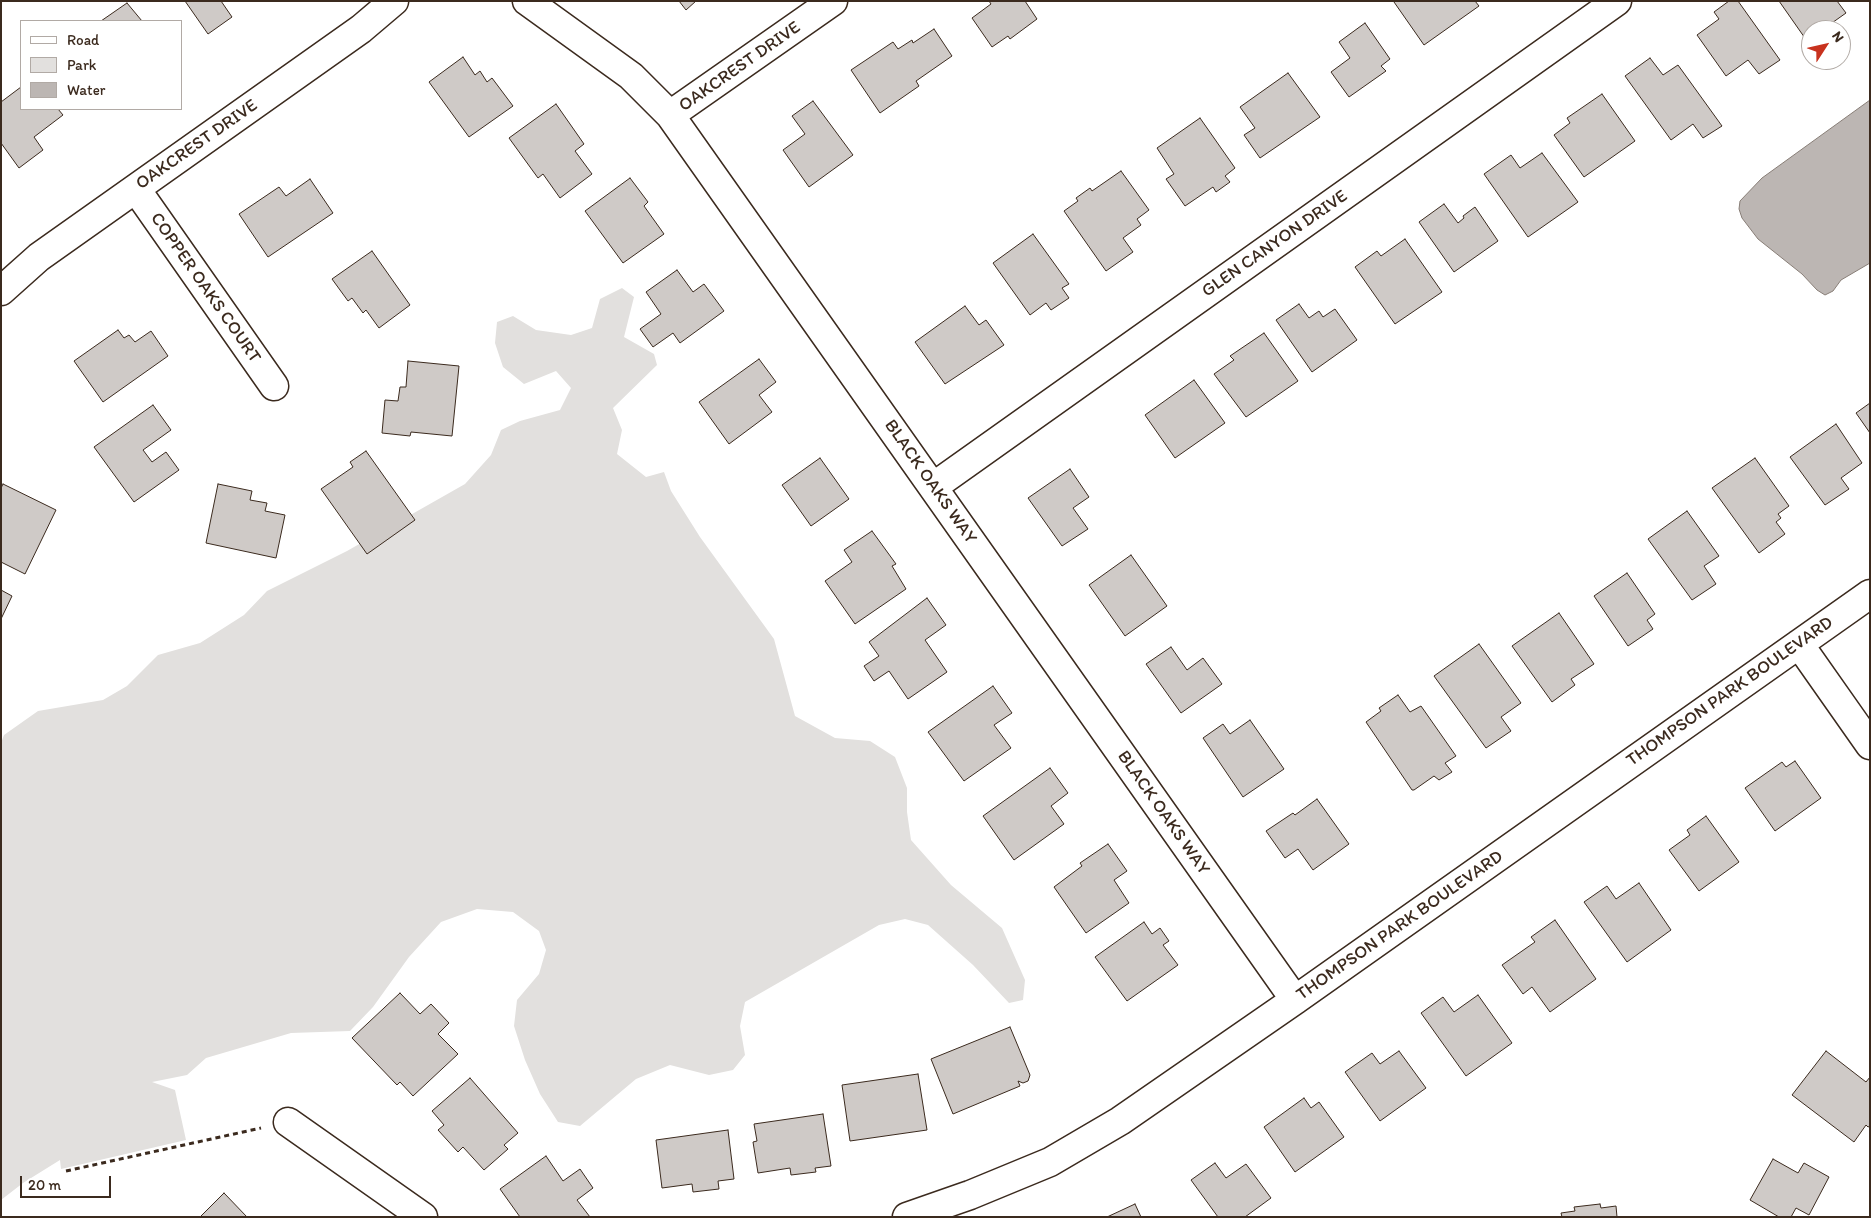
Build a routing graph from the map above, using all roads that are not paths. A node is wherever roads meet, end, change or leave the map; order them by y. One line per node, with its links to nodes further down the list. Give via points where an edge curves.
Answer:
1 (394, 1): 6 (street, OAKCREST DRIVE, via 361,29)
2 (526, 1): 5 (street, BLACK OAKS WAY, via 630,76)
3 (833, 1): 5 (street, OAKCREST DRIVE)
4 (1617, 1): 9 (street, GLEN CANYON DRIVE)
5 (670, 115): 9 (street, BLACK OAKS WAY)
6 (136, 189): 7 (street, OAKCREST DRIVE, via 39,257); 8 (street, COPPER OAKS COURT)
7 (1, 291)
8 (274, 386)
9 (934, 487): 13 (street, BLACK OAKS WAY)
10 (1870, 594): 11 (street, THOMPSON PARK BOULEVARD)
11 (1799, 644): 12 (street); 13 (street, THOMPSON PARK BOULEVARD)
12 (1870, 745)
13 (1295, 1000): 16 (street, THOMPSON PARK BOULEVARD, via 1120,1121 1050,1162)
14 (288, 1122): 15 (street)
15 (422, 1217)
16 (907, 1217)

